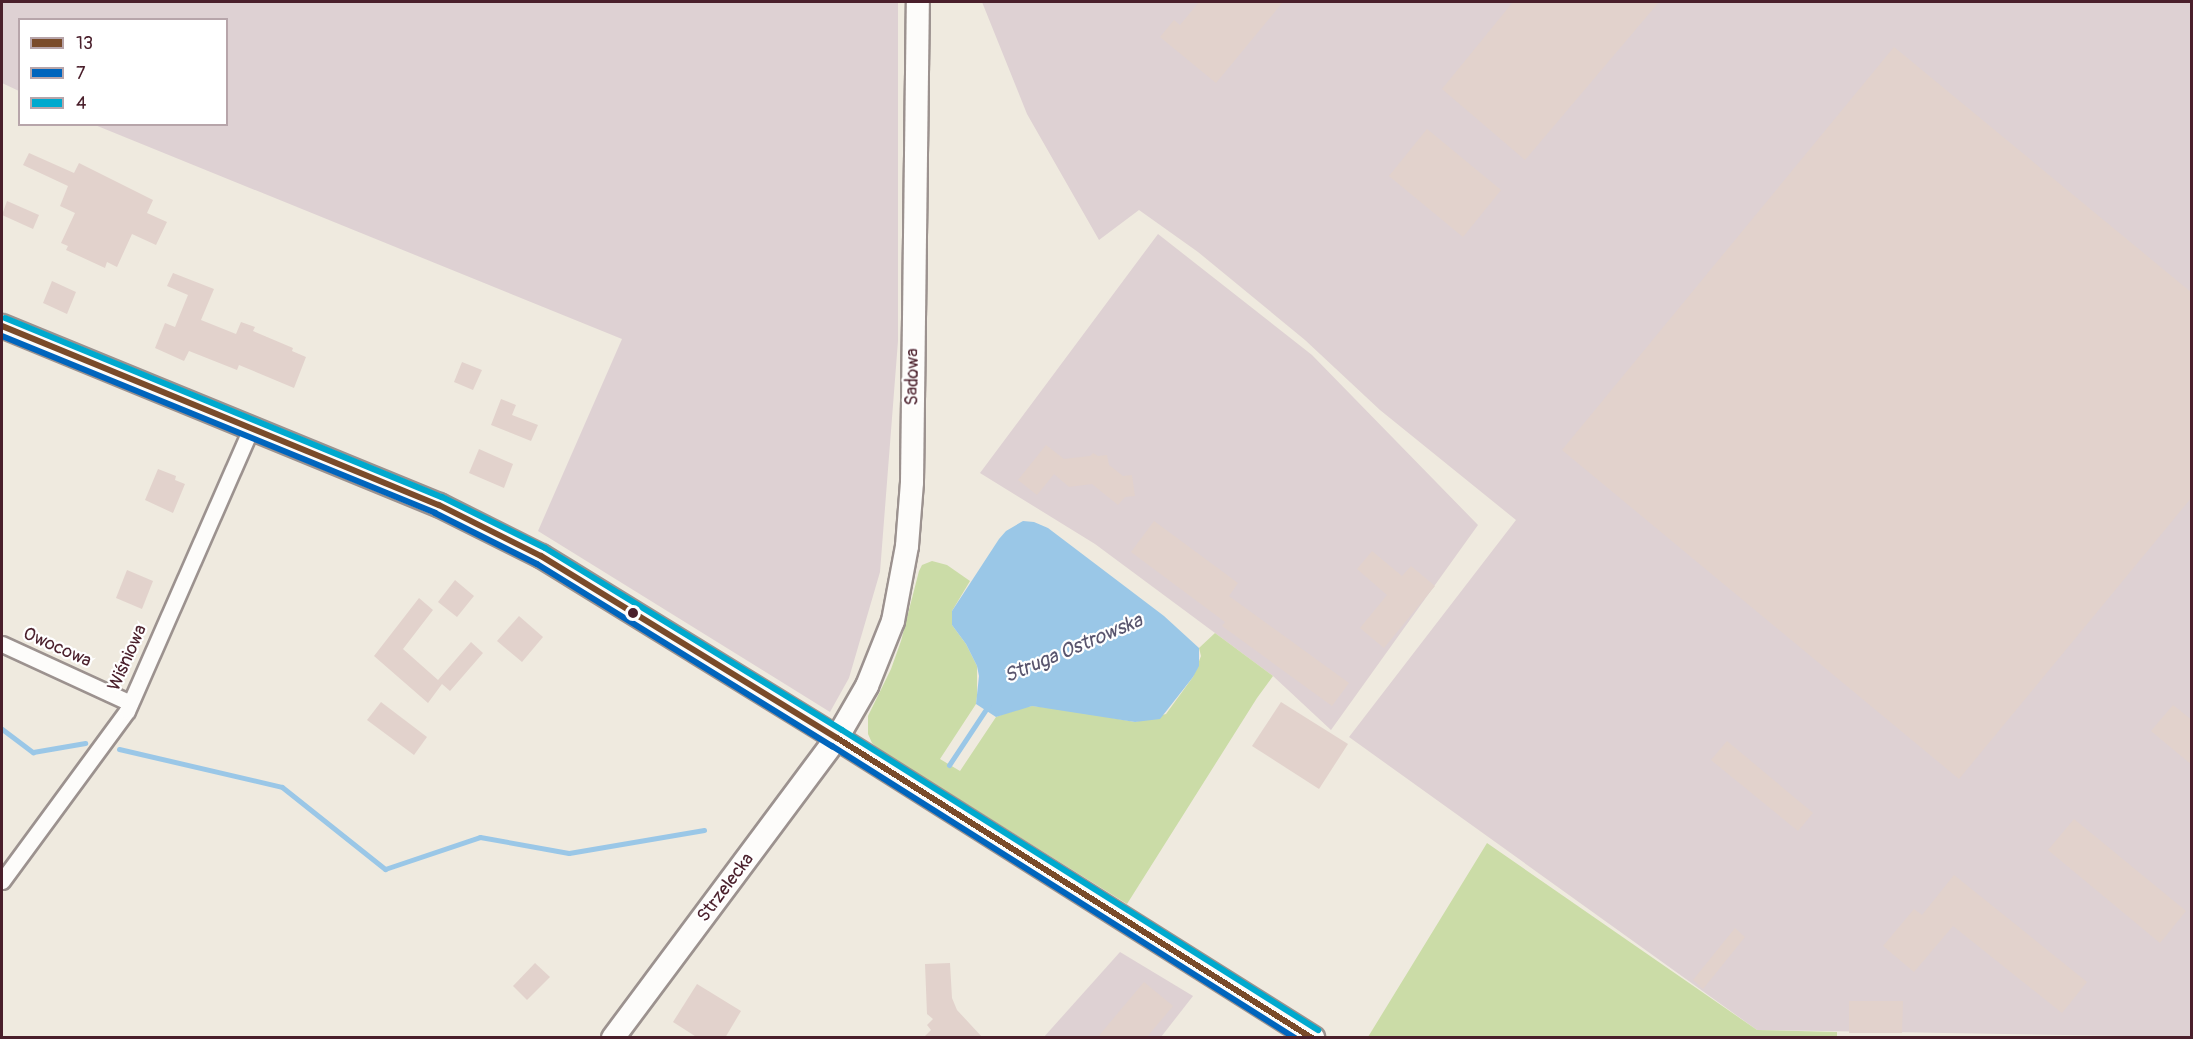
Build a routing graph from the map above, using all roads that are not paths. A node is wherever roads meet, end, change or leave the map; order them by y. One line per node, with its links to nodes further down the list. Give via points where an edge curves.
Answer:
1 (918, 2): 6 (street, Sadowa, via 912,482 907,546 889,631 867,686)
2 (2, 326): 3 (street)
3 (250, 428): 5 (street, Wiśniowa); 6 (street, via 439,506 541,556)
4 (2, 644): 5 (street, Owocowa)
5 (130, 703): 7 (street, Wiśniowa)
6 (837, 738): 8 (street, Strzelecka); 9 (street)
7 (2, 881)
8 (613, 1038)
9 (1313, 1038)

